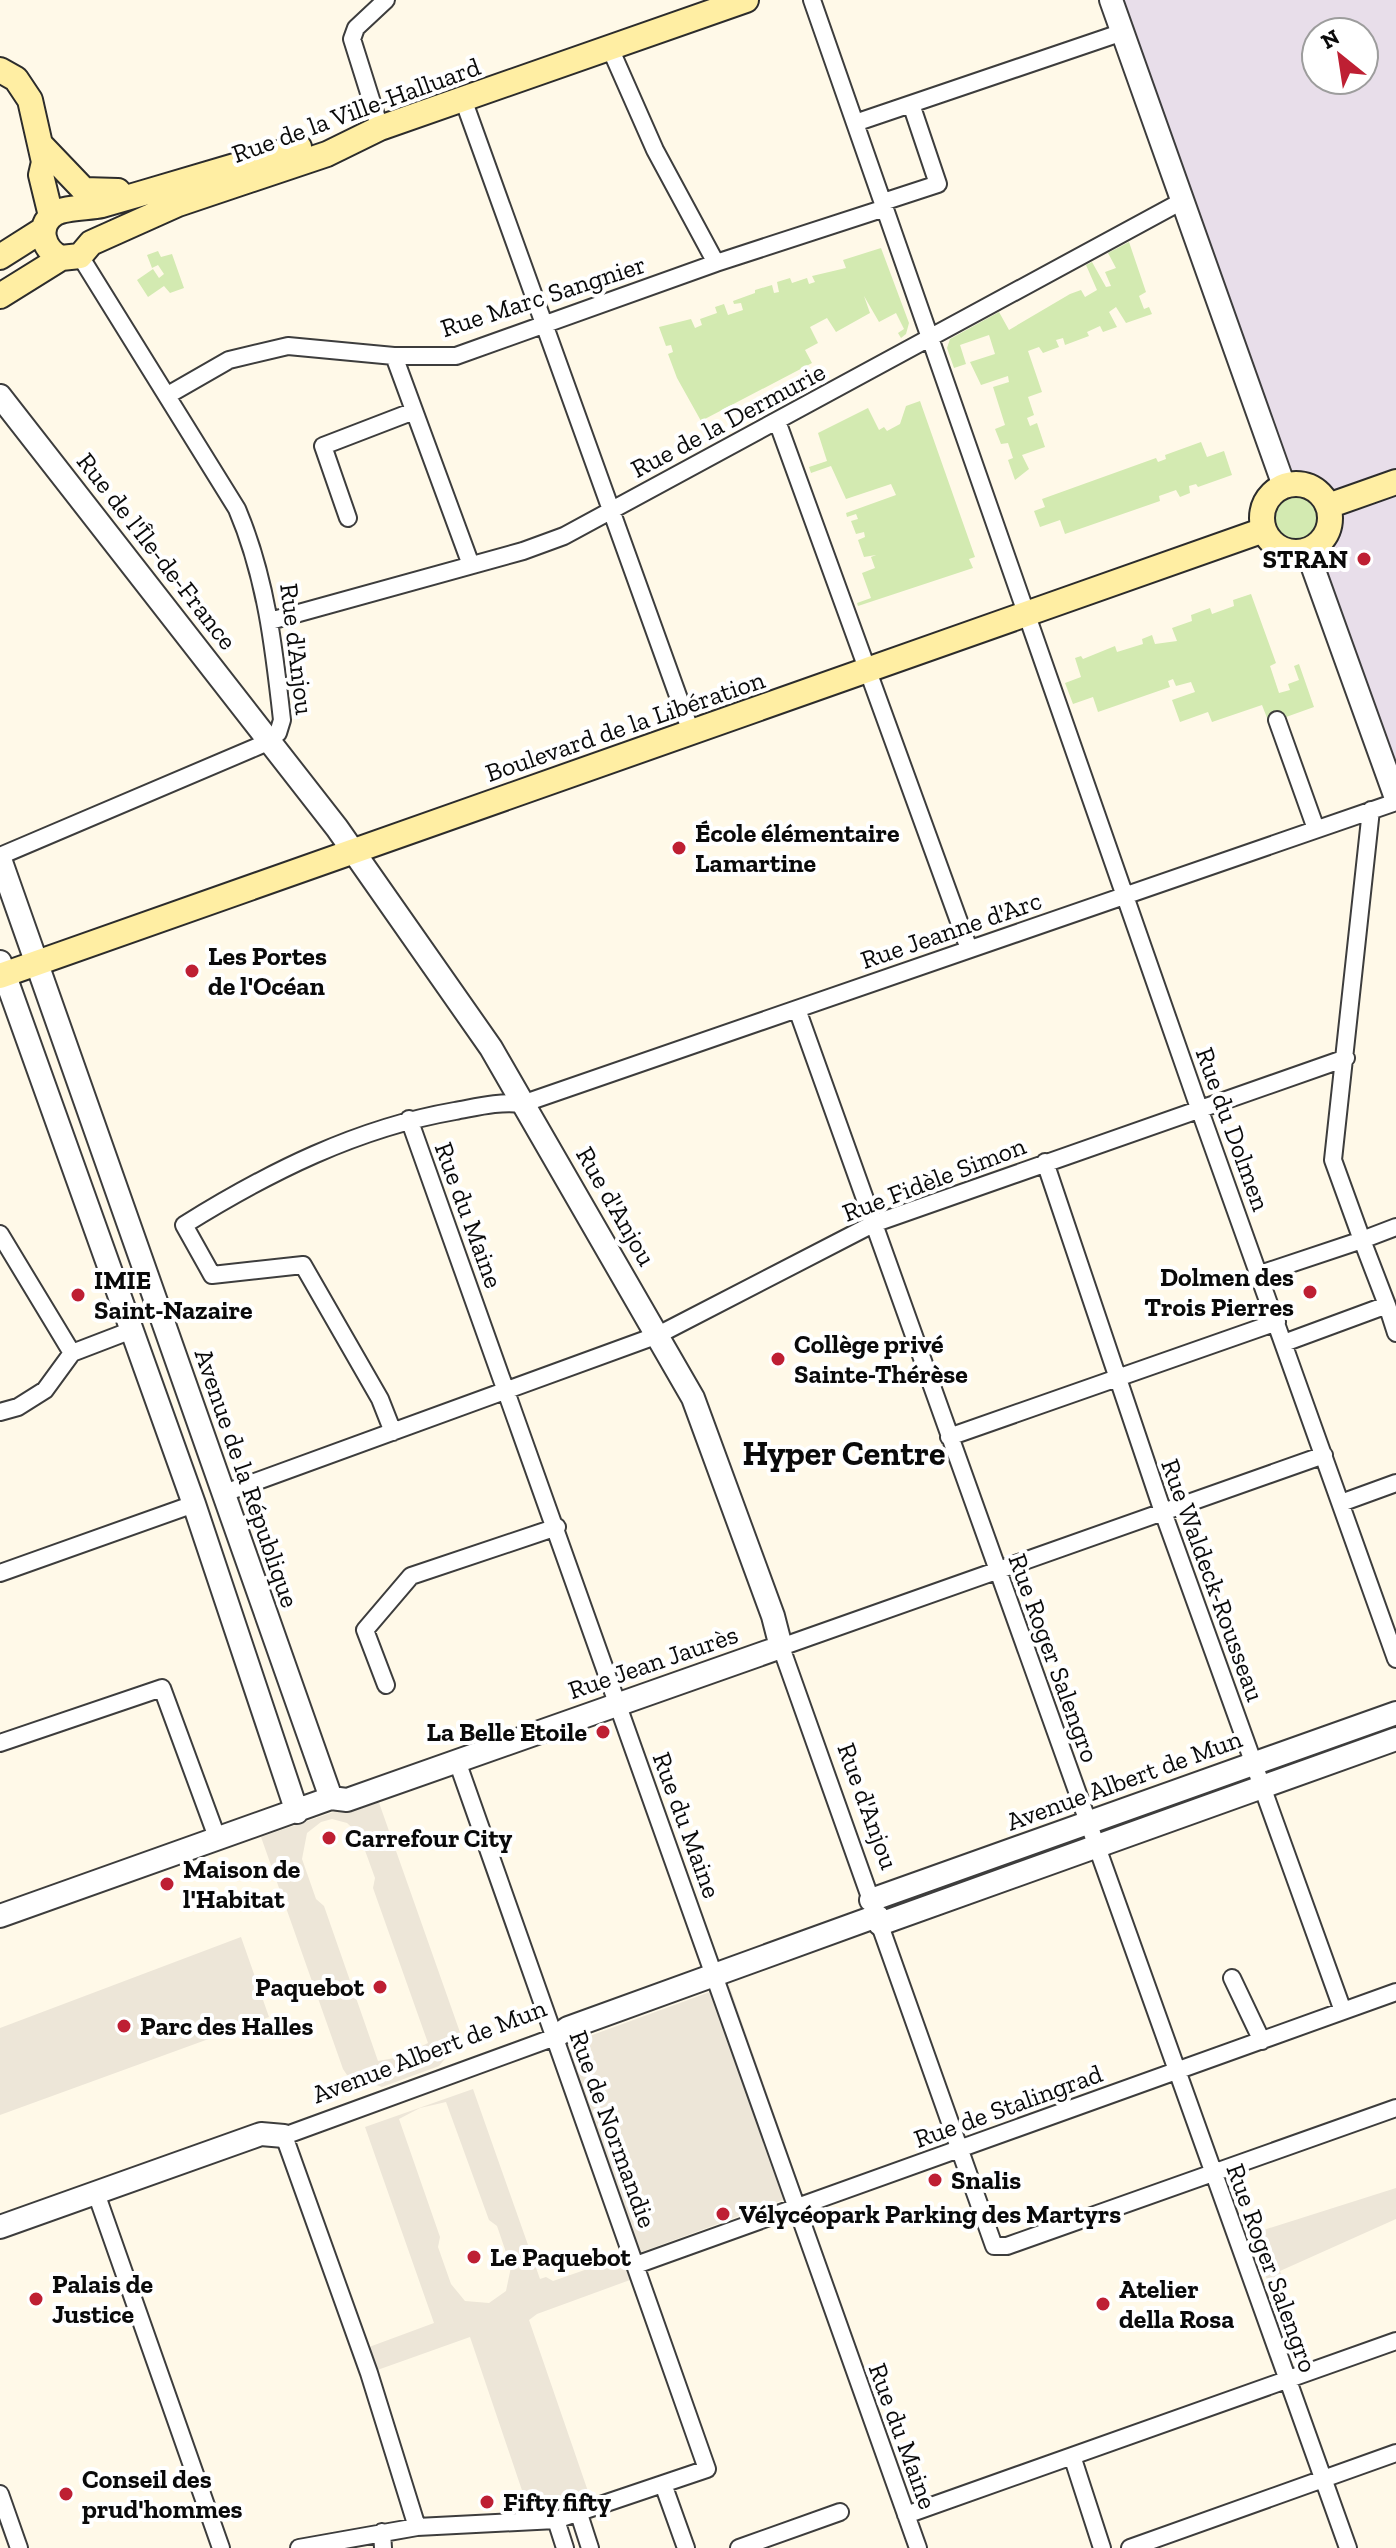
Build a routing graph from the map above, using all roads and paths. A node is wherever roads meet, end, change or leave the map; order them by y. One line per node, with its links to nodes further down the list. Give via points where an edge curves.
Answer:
1 (386, 0): 11 (street, via 356,28 352,39)
2 (746, 0): 6 (main road, Rue de la Ville-Halluard)
3 (812, 0): 10 (street, Rue du Dolmen)
4 (1111, 0): 5 (street)
5 (1123, 32): 9 (street); 14 (street)
6 (610, 48): 8 (main road, Rue de la Ville-Halluard); 19 (street, via 655,150)
7 (0, 70): 12 (main road, via 16,79 30,100)
8 (463, 99): 11 (main road, Rue de la Ville-Halluard); 21 (street)
9 (911, 104): 10 (street); 15 (street, Rue Marc Sangnier, via 938,184)
10 (855, 123): 15 (street, Rue du Dolmen)
11 (372, 131): 13 (main road); 17 (main road, Rue de la Ville-Halluard, via 327,154 178,204)
12 (42, 153): 13 (main road, via 84,190); 16 (main road, via 41,175)
13 (136, 195): 16 (main road)
14 (1184, 200): 22 (street, Rue de la Dermurie); 29 (street)
15 (884, 205): 19 (street, Rue Marc Sangnier); 22 (street, Rue du Dolmen)
16 (60, 216): 17 (main road, via 91,225); 17 (main road, via 45,244); 18 (main road)
17 (77, 252): 20 (main road, Rue de la Ville-Halluard); 24 (street, Rue d'Anjou)
18 (0, 257)
19 (716, 263): 21 (street, Rue Marc Sangnier)
20 (0, 296)
21 (545, 326): 23 (street, Rue Marc Sangnier, via 456,356); 31 (street)
22 (930, 338): 27 (street, Rue de la Dermurie); 36 (street, Rue du Dolmen)
23 (394, 356): 24 (street, Rue Marc Sangnier, via 288,346 257,351 229,360); 26 (street)
24 (168, 395): 37 (street, Rue d'Anjou, via 237,509 251,541)
25 (0, 396): 41 (street, Rue de l'Île-de-France)
26 (414, 411): 32 (street, via 323,446); 35 (street)
27 (777, 421): 31 (street, Rue de la Dermurie); 38 (street)
28 (1396, 482): 30 (main road)
29 (1284, 486): 30 (main road, via 1305,485 1323,496); 33 (main road, via 1268,499)
30 (1328, 506): 34 (main road, via 1327,533)
31 (611, 511): 35 (street, Rue de la Dermurie, via 564,536); 40 (street)
32 (348, 518)
33 (1264, 530): 34 (main road, via 1286,551); 36 (main road, Boulevard de la Libération)
34 (1307, 551): 42 (street)
35 (471, 565): 37 (street, Rue de la Dermurie)
36 (1027, 613): 38 (main road, Boulevard de la Libération); 47 (street, Rue du Dolmen)
37 (270, 621): 41 (street, Rue d'Anjou, via 282,720)
38 (867, 670): 40 (main road, Boulevard de la Libération); 48 (street)
39 (1277, 720): 44 (street)
40 (691, 732): 45 (main road, Boulevard de la Libération)
41 (269, 741): 45 (street, Rue d'Anjou); 46 (street)
42 (1396, 800): 43 (street, Rue Jeanne d'Arc)
43 (1371, 810): 44 (street, Rue Jeanne d'Arc); 52 (street)
44 (1316, 829): 47 (street, Rue Jeanne d'Arc)
45 (353, 851): 49 (main road, Boulevard de la Libération); 53 (street, Rue d'Anjou, via 491,1048)
46 (0, 858): 49 (street, Avenue de la République)
47 (1127, 895): 48 (street, Rue Jeanne d'Arc); 54 (street, Rue du Dolmen)
48 (969, 949): 51 (street, Rue Jeanne d'Arc)
49 (39, 963): 50 (main road, Boulevard de la Libération); 76 (street, Avenue de la République)
50 (2, 971): 64 (street)
51 (797, 1009): 53 (street, Rue Jeanne d'Arc); 57 (street, Rue Roger Salengro)
52 (1346, 1058): 54 (street, Rue Fidèle Simon); 60 (street, via 1333,1160)
53 (522, 1104): 55 (street, Rue Jeanne d'Arc); 66 (street, Rue d'Anjou)
54 (1199, 1108): 56 (street, Rue Fidèle Simon); 61 (street, Rue du Dolmen)
55 (409, 1119): 70 (street, Rue du Maine); 72 (street, Rue Jeanne d'Arc, via 315,1152 184,1225 212,1275 303,1265 380,1399)
56 (1045, 1162): 57 (street, Rue Fidèle Simon); 69 (street, Rue Waldeck-Rousseau)
57 (873, 1224): 66 (street, Rue Fidèle Simon); 73 (street, Rue Roger Salengro)
58 (1396, 1227): 60 (street)
59 (0, 1234): 68 (street)
60 (1362, 1240): 61 (street); 62 (street)
61 (1260, 1274): 63 (street, Rue du Dolmen)
62 (1387, 1305): 65 (street); 67 (street)
63 (1277, 1322): 67 (street, Rue du Dolmen); 69 (street)
64 (132, 1330): 68 (street); 78 (street)
65 (1396, 1333)
66 (658, 1335): 70 (street, Rue Fidèle Simon); 83 (street, Rue d'Anjou, via 693,1398)
67 (1284, 1343): 74 (street, Rue du Dolmen)
68 (72, 1353): 71 (street, via 45,1390)
69 (1116, 1378): 73 (street); 79 (street, Rue Waldeck-Rousseau)
70 (508, 1391): 72 (street, Rue Fidèle Simon); 80 (street, Rue du Maine)
71 (0, 1412)
72 (393, 1432): 76 (street, Rue Fidèle Simon)
73 (949, 1437): 81 (street, Rue Roger Salengro)
74 (1324, 1455): 77 (street, Rue du Dolmen); 79 (street, Rue Jean Jaurès)
75 (1396, 1483): 77 (street)
76 (222, 1494): 93 (street, Avenue de la République)
77 (1341, 1503): 84 (street, Rue du Dolmen)
78 (194, 1504): 82 (street); 94 (street)
79 (1163, 1512): 81 (street, Rue Jean Jaurès); 91 (street, Rue Waldeck-Rousseau)
80 (557, 1527): 85 (street, via 411,1576 365,1630); 86 (street, Rue du Maine)
81 (997, 1571): 83 (street, Rue Jean Jaurès); 95 (street, Rue Roger Salengro)
82 (0, 1573)
83 (781, 1647): 86 (street, Rue Jean Jaurès); 98 (street, Rue d'Anjou)
84 (1396, 1659)
85 (386, 1685)
86 (618, 1704): 90 (street, Rue Jean Jaurès); 100 (street, Rue du Maine)
87 (1396, 1713): 91 (street, Avenue Albert de Mun)
88 (1396, 1739): 92 (street, Avenue Albert de Mun)
89 (0, 1743): 96 (street, via 162,1688)
90 (457, 1761): 93 (street, Rue Jean Jaurès); 104 (street, Rue de Normandie)
91 (1253, 1764): 92 (street, Rue Waldeck-Rousseau); 95 (street, Avenue Albert de Mun)
92 (1262, 1787): 97 (street, Avenue Albert de Mun); 103 (street, Rue Waldeck-Rousseau)
93 (339, 1799): 94 (street, Rue Jean Jaurès)
94 (297, 1812): 96 (street, Rue Jean Jaurès)
95 (1087, 1823): 97 (street, Rue Roger Salengro); 98 (street, Avenue Albert de Mun)
96 (218, 1840): 99 (street, Rue Jean Jaurès)
97 (1096, 1847): 98 (street, Avenue Albert de Mun); 106 (street, Rue Roger Salengro)
98 (876, 1913): 100 (street, Avenue Albert de Mun); 109 (street, Rue d'Anjou)
99 (0, 1916)
100 (715, 1974): 104 (street, Avenue Albert de Mun); 112 (street, Rue du Maine)
101 (1232, 1978): 105 (street)
102 (1396, 1992): 103 (street, Rue de Stalingrad)
103 (1343, 2011): 105 (street, Rue de Stalingrad)
104 (555, 2037): 108 (street, Avenue Albert de Mun); 114 (street, Rue de Normandie)
105 (1262, 2041): 106 (street, Rue de Stalingrad)
106 (1176, 2072): 109 (street, Rue de Stalingrad); 110 (street, Rue Roger Salengro)
107 (1396, 2108): 110 (street)
108 (284, 2136): 111 (street, Avenue Albert de Mun, via 261,2134); 126 (street, via 369,2373)
109 (966, 2147): 110 (street, Rue d'Anjou, via 994,2246 1007,2246); 112 (street, Rue de Stalingrad)
110 (1212, 2173): 116 (street, Rue Roger Salengro)
111 (96, 2193): 113 (street, Avenue Albert de Mun); 129 (street)
112 (796, 2208): 114 (street, Rue de Stalingrad); 124 (street, Rue du Maine)
113 (0, 2227)
114 (636, 2265): 120 (street, Rue de Normandie, via 707,2469)
115 (1396, 2341): 116 (street)
116 (1286, 2380): 118 (street); 119 (street, Rue Roger Salengro)
117 (1396, 2453): 119 (street)
118 (1075, 2455): 124 (street); 136 (street)
119 (1323, 2479): 137 (street); 138 (street, Rue Roger Salengro)
120 (663, 2484): 123 (street); 133 (street)
121 (0, 2494): 128 (street)
122 (840, 2512): 134 (street)
123 (579, 2514): 125 (street); 132 (street)
124 (906, 2515): 135 (street, Rue du Maine)
125 (556, 2520): 126 (street); 131 (street)
126 (417, 2527): 127 (street)
127 (382, 2540): 130 (street)
128 (19, 2548)
129 (221, 2548)
130 (299, 2548)
131 (565, 2548)
132 (590, 2548)
133 (686, 2548)
134 (739, 2548)
135 (918, 2548)
136 (1102, 2548)
137 (1130, 2548)
138 (1348, 2548)

